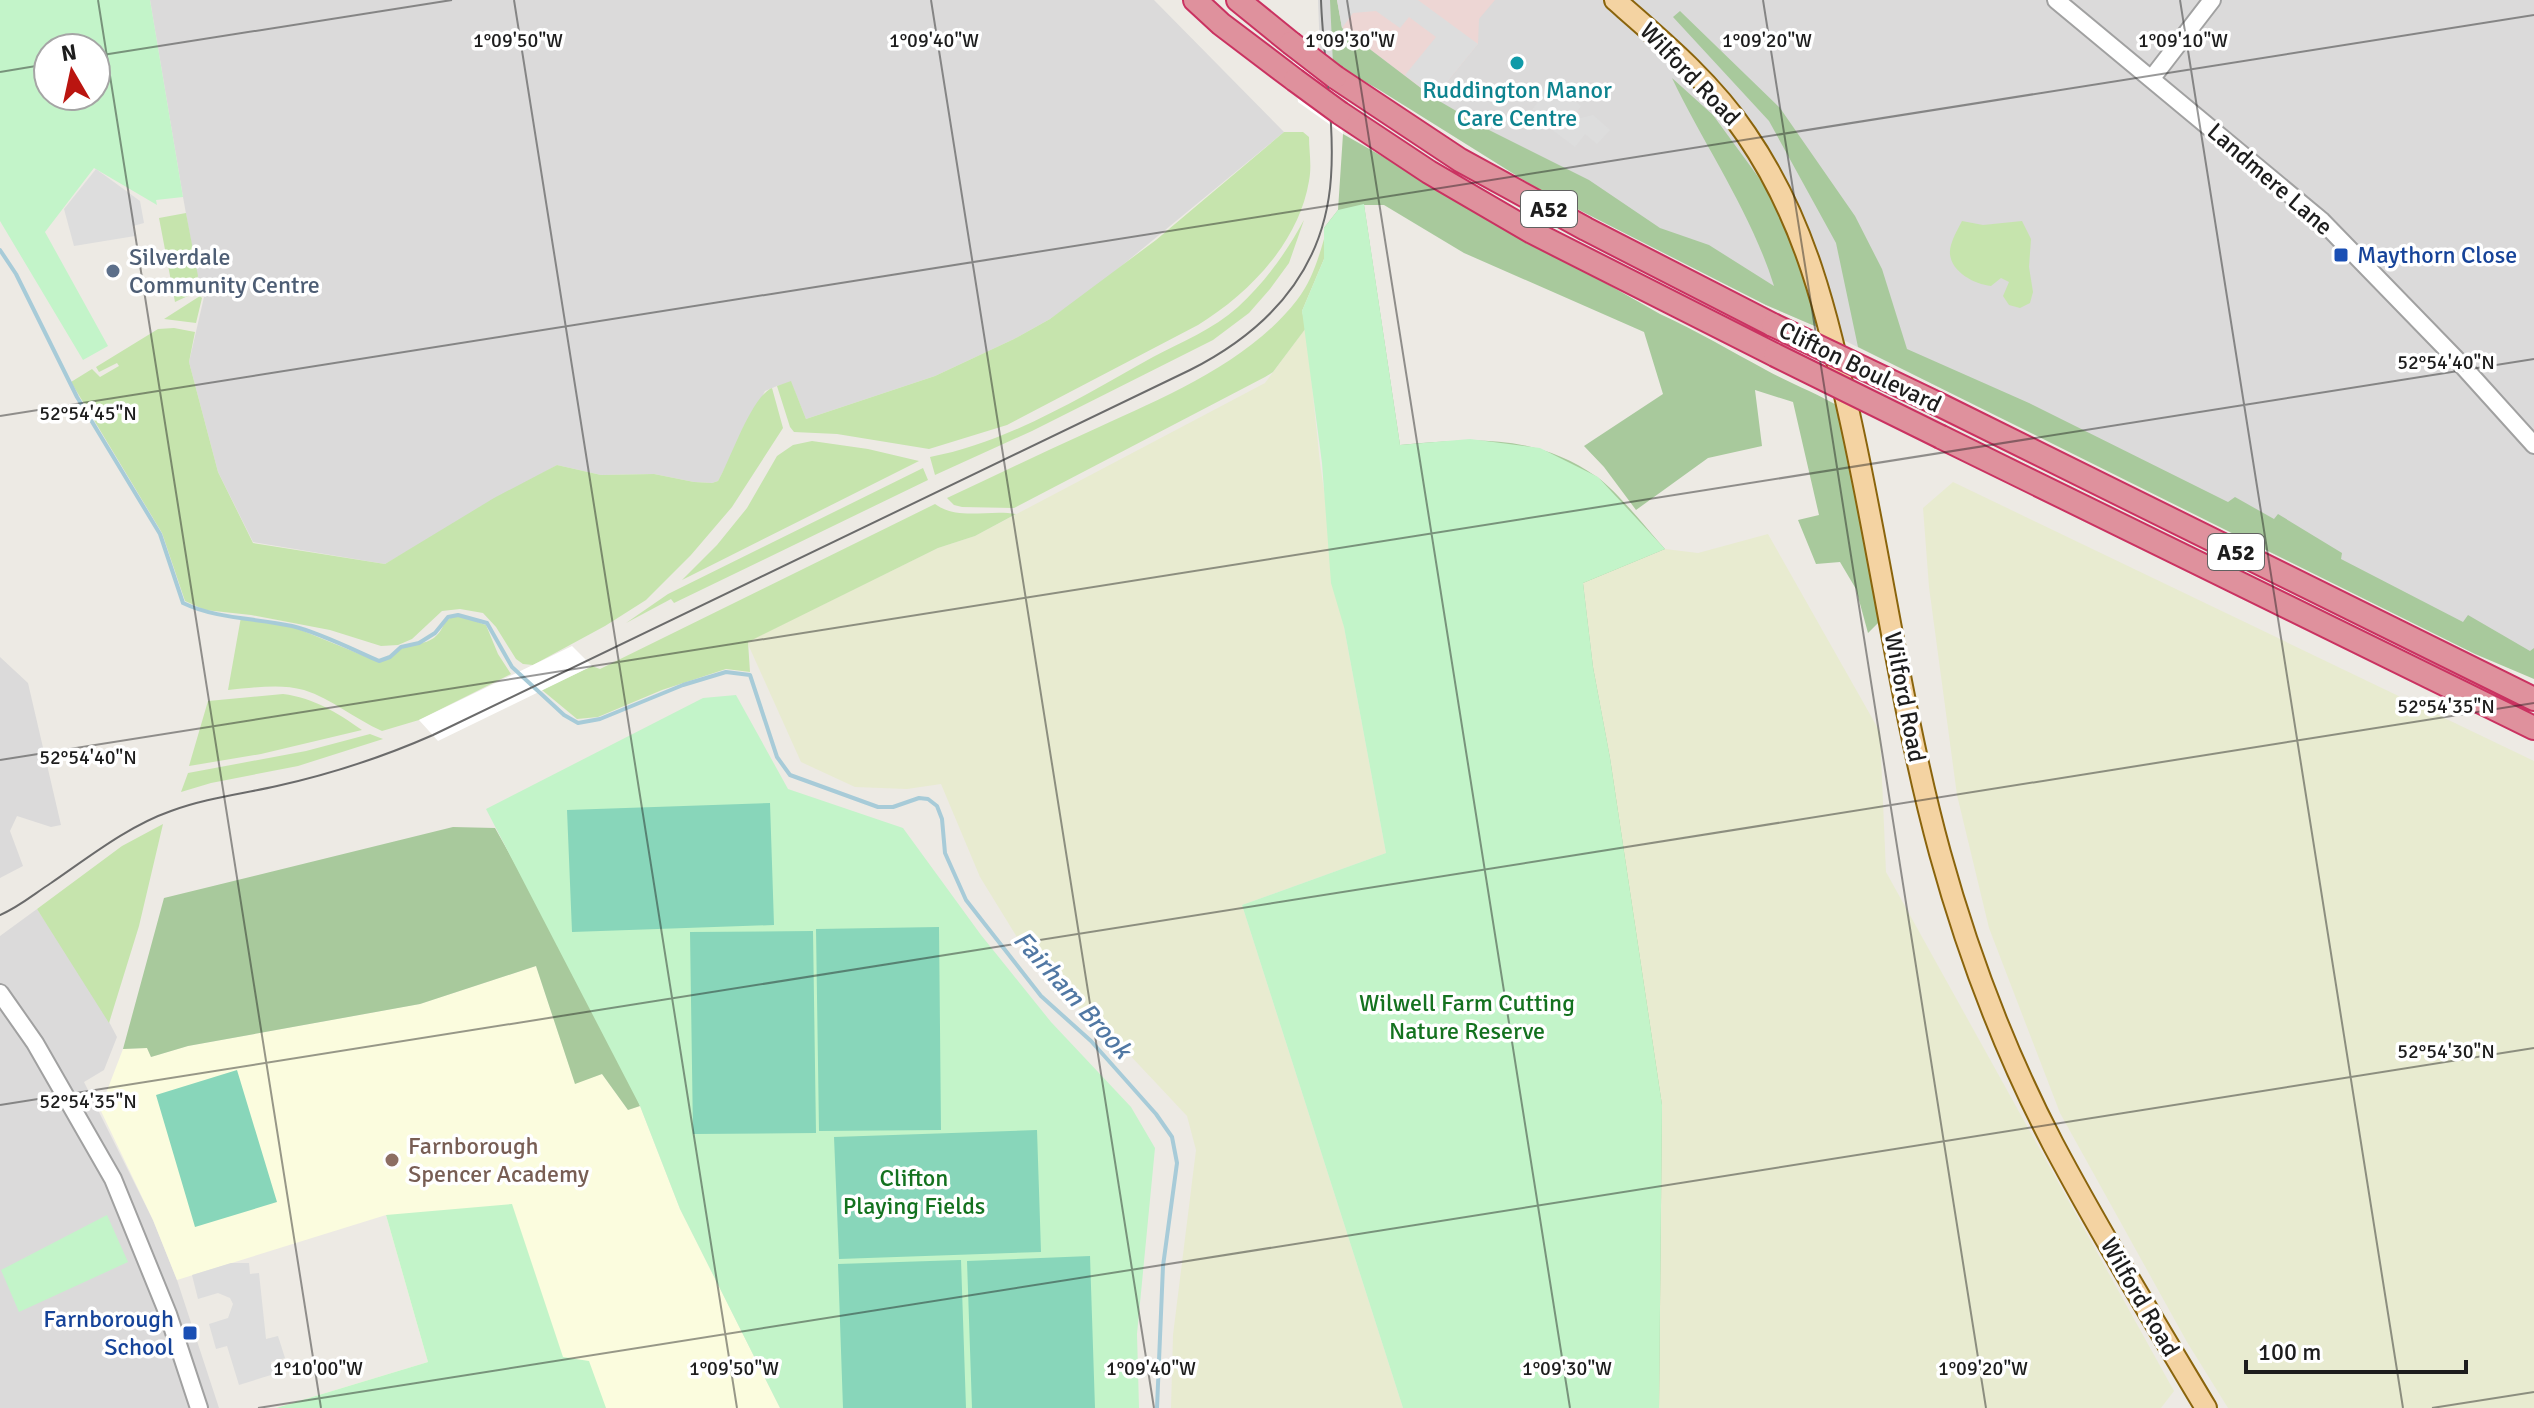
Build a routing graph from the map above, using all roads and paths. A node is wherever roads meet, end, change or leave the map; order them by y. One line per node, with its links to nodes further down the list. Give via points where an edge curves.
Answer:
1 (1195, 0): 9 (highway, Clifton Boulevard / A52, bridge, via 1340,113 1532,232)
2 (1238, 0): 8 (highway, Clifton Boulevard / A52, bridge, via 1335,77 1460,160 1586,229)
3 (1615, 0): 12 (main road, Wilford Road, via 1715,94 1745,132 1792,215 1828,318 1917,758 1975,963 2052,1141)
4 (2056, 0): 6 (street, Landmere Lane)
5 (2212, 0): 6 (street)
6 (2152, 78): 7 (street, Landmere Lane, via 2322,221)
7 (2534, 445)
8 (2534, 699)
9 (2534, 728)
10 (0, 993): 11 (street, via 113,1179 168,1314)
11 (199, 1408)
12 (2206, 1408)

